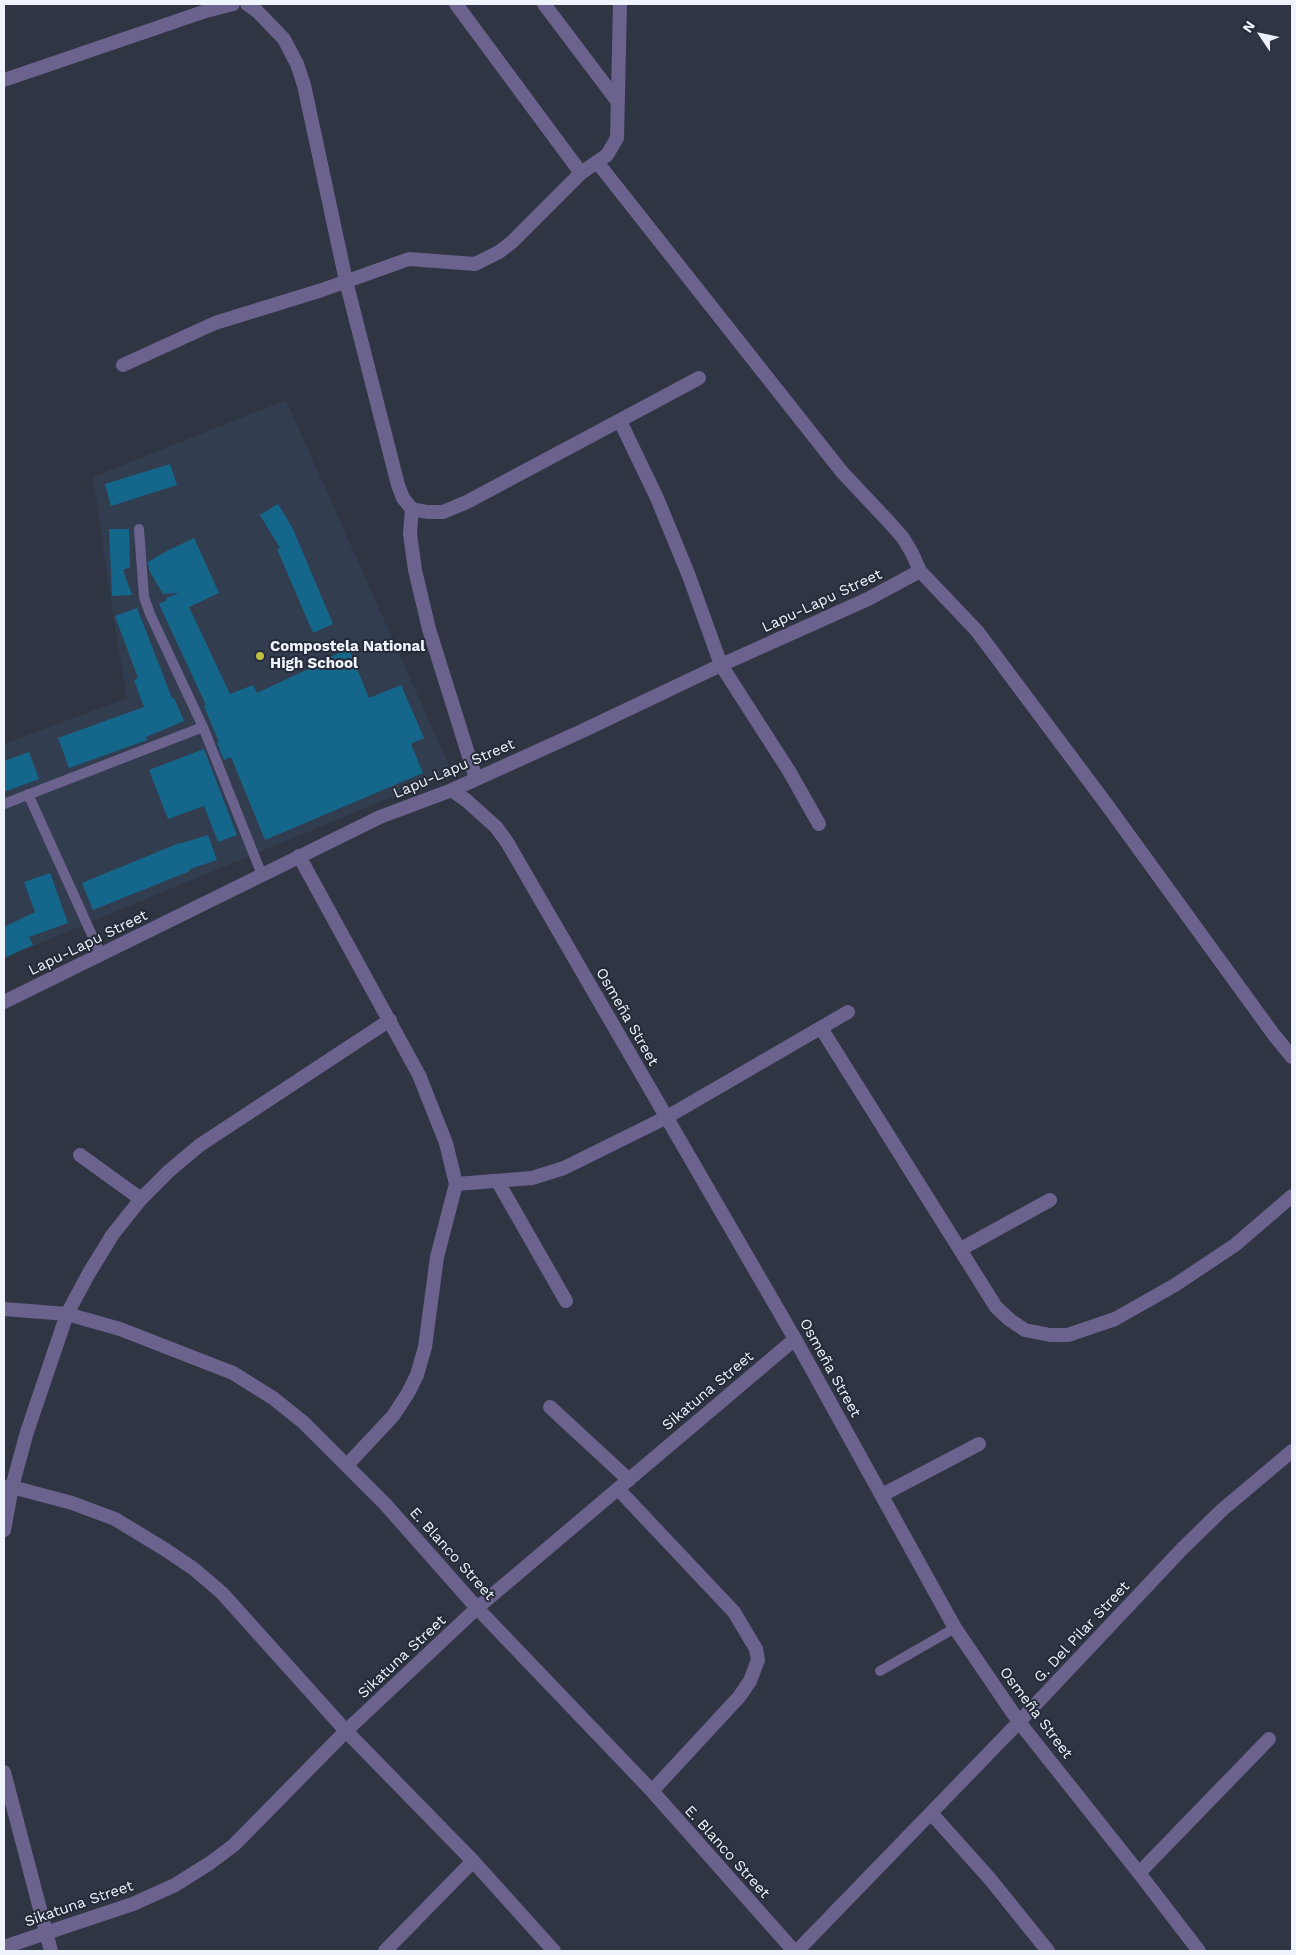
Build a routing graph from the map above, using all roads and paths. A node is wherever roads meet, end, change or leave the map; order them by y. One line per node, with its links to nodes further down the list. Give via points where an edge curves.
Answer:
1 (233, 4): 6 (street)
2 (247, 4): 10 (street, via 280,34 297,64)
3 (456, 4): 9 (street)
4 (544, 4): 7 (street)
5 (620, 4): 7 (street)
6 (4, 80)
7 (618, 102): 8 (street, via 617,138)
8 (598, 162): 9 (street); 16 (street, via 842,472 903,538)
9 (581, 172): 10 (street, via 512,242 483,261 465,264 409,259)
10 (346, 281): 11 (street, via 215,323); 14 (street, via 398,485)
11 (123, 366)
12 (699, 378): 13 (street)
13 (620, 421): 14 (street, via 467,502 443,512); 17 (street, via 657,498)
14 (412, 509): 19 (street, via 410,534 415,570 429,629)
15 (138, 529): 18 (lane, via 144,597)
16 (920, 572): 17 (street, Lapu-Lapu Street); 31 (street, via 976,631)
17 (721, 665): 19 (street, Lapu-Lapu Street); 23 (street, via 789,770)
18 (202, 726): 21 (lane); 25 (lane)
19 (476, 779): 20 (street, Lapu-Lapu Street)
20 (452, 790): 24 (street, Lapu-Lapu Street, via 380,817); 32 (street, Osmeña Street, via 482,813 507,842)
21 (28, 794): 22 (lane); 26 (lane)
22 (4, 804)
23 (819, 824)
24 (299, 856): 25 (street, Lapu-Lapu Street); 29 (street)
25 (262, 875): 26 (street, Lapu-Lapu Street)
26 (101, 955): 27 (street, Lapu-Lapu Street)
27 (4, 1002)
28 (848, 1012): 30 (street)
29 (390, 1020): 35 (street, via 434,1110); 37 (street, via 200,1146 169,1170)
30 (821, 1028): 32 (street); 39 (street)
31 (1292, 1057)
32 (667, 1117): 34 (street, via 564,1168 532,1178); 43 (street, Osmeña Street)
33 (80, 1155): 37 (street)
34 (498, 1182): 35 (street); 40 (street)
35 (456, 1184): 47 (street, via 437,1257 425,1347 417,1374 393,1416)
36 (1292, 1196): 39 (street, via 1235,1245 1176,1285 1115,1319 1068,1335 1025,1330 1010,1320 996,1307)
37 (141, 1199): 42 (street, via 103,1250)
38 (1050, 1200): 39 (street)
39 (960, 1249)
40 (566, 1301)
41 (4, 1309): 42 (street, E. Blanco Street)
42 (67, 1314): 47 (street, E. Blanco Street, via 120,1329 233,1373 303,1422); 49 (street)
43 (795, 1339): 48 (street, Sikatuna Street); 51 (street, Osmeña Street)
44 (550, 1407): 48 (street)
45 (979, 1444): 51 (street)
46 (1292, 1450): 56 (street, G. Del Pilar Street, via 1182,1549)
47 (348, 1464): 53 (street, E. Blanco Street)
48 (628, 1480): 50 (street, Sikatuna Street)
49 (8, 1487): 52 (street); 57 (street, via 115,1518 194,1569 222,1593)
50 (618, 1489): 53 (street, Sikatuna Street); 60 (street, via 734,1612 756,1649 758,1660 750,1682 739,1697)
51 (882, 1495): 54 (street, Osmeña Street)
52 (4, 1530)
53 (477, 1608): 57 (street, Sikatuna Street); 60 (street, E. Blanco Street)
54 (955, 1628): 55 (lane); 56 (street, Osmeña Street)
55 (880, 1671)
56 (1019, 1722): 61 (street, G. Del Pilar Street); 63 (street, Osmeña Street)
57 (346, 1731): 62 (street); 64 (street, Sikatuna Street, via 234,1845 210,1863 175,1885 133,1904)
58 (1269, 1739): 63 (street)
59 (4, 1772): 64 (street)
60 (652, 1792): 69 (street, E. Blanco Street)
61 (931, 1813): 69 (street, G. Del Pilar Street); 70 (street)
62 (473, 1861): 67 (street); 68 (street)
63 (1139, 1873): 71 (street, Osmeña Street)
64 (46, 1934): 65 (street, Sikatuna Street); 66 (street)
65 (4, 1947)
66 (51, 1951)
67 (385, 1951)
68 (554, 1951)
69 (796, 1951)
70 (1048, 1951)
71 (1198, 1951)

